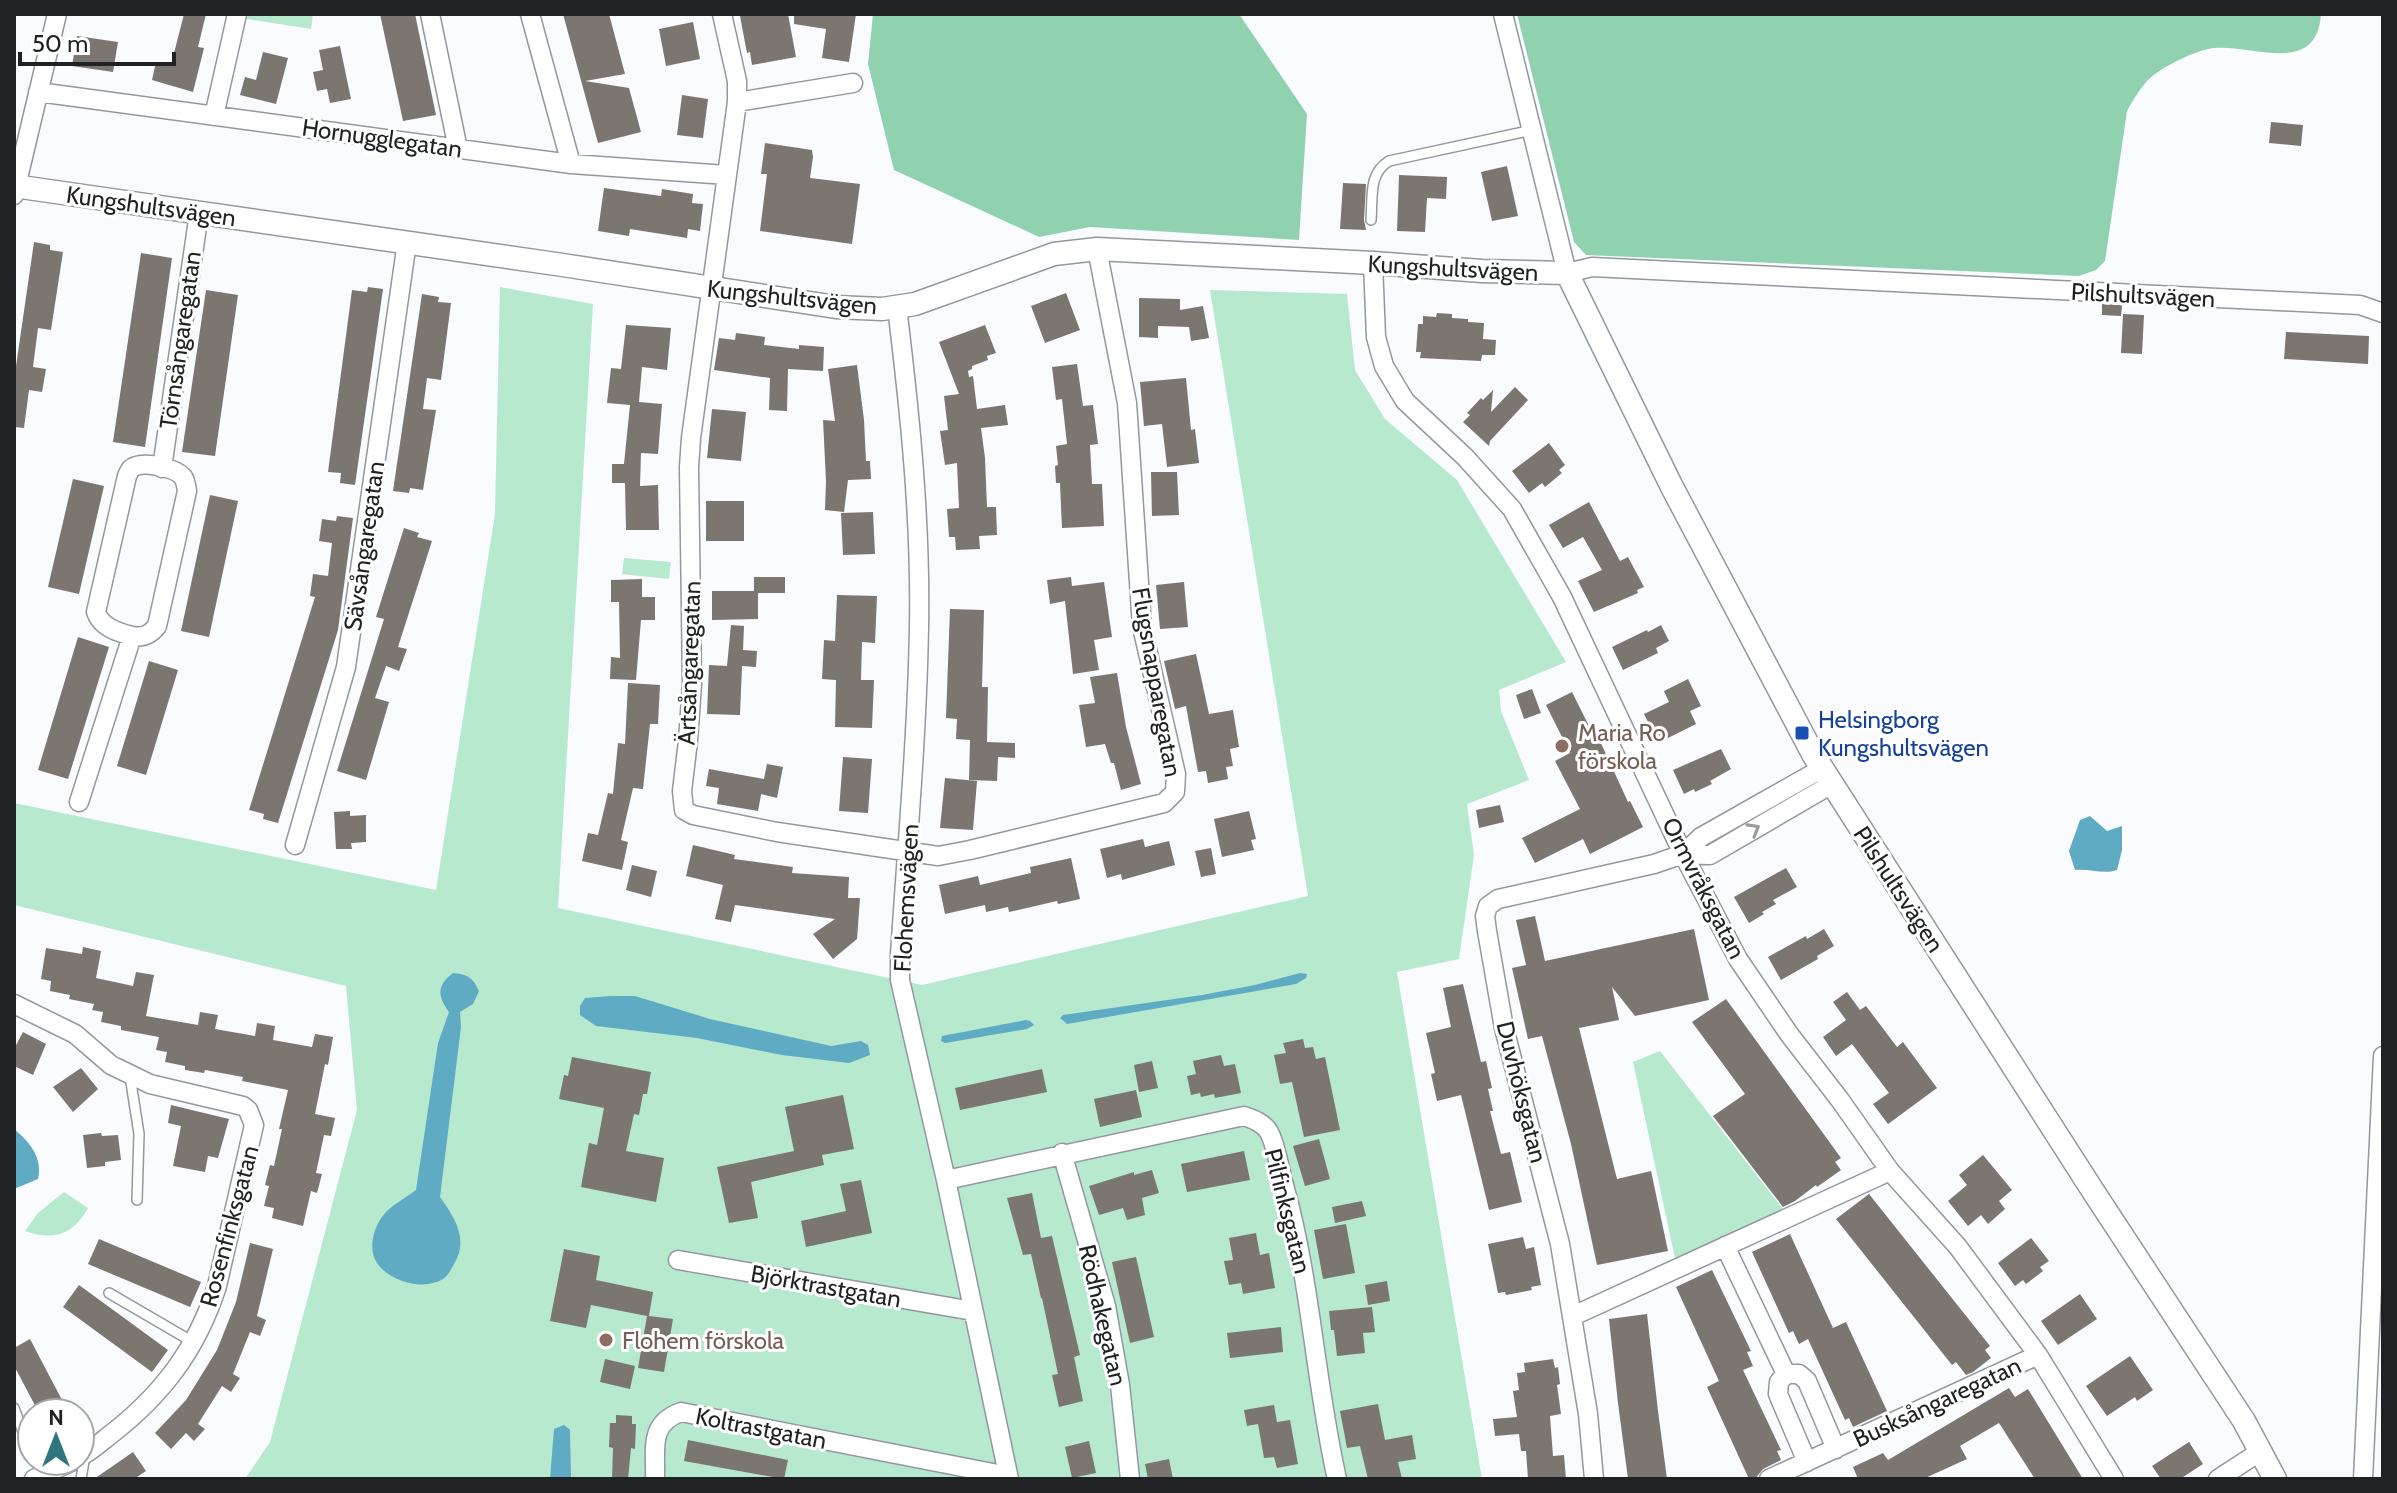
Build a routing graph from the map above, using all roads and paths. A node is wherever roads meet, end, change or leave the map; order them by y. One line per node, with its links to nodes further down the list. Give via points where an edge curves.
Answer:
1 (57, 14): 8 (street)
2 (237, 14): 10 (street)
3 (430, 14): 12 (street)
4 (530, 14): 13 (street)
5 (722, 14): 9 (street)
6 (1503, 14): 11 (street, Pilshultsvägen)
7 (853, 83): 9 (street)
8 (38, 92): 10 (street, Hornugglegatan); 15 (street)
9 (737, 102): 14 (street)
10 (214, 116): 12 (street, Hornugglegatan)
11 (1532, 130): 17 (lane, via 1389,161 1375,174); 21 (street, Pilshultsvägen)
12 (458, 149): 13 (street, Hornugglegatan)
13 (571, 164): 14 (street, Hornugglegatan)
14 (727, 175): 22 (street)
15 (14, 189): 16 (street, Kungshultsvägen)
16 (199, 213): 18 (street, Kungshultsvägen); 25 (street, Törnsångaregatan)
17 (1371, 220)
18 (407, 242): 22 (street, Kungshultsvägen); 29 (street, Sävsångaregatan, via 346,667)
19 (1097, 249): 20 (street, Kungshultsvägen); 23 (street, Kungshultsvägen, via 1054,254); 30 (street, Flugsnapparegatan, via 1127,403 1142,627 1176,774 1175,792 1164,803 953,854)
20 (1373, 263): 21 (street, Kungshultsvägen); 31 (street, Ormvråksgatan, via 1376,337 1384,366 1405,401 1512,509 1562,597)
21 (1567, 273): 24 (street, Pilshultsvägen, via 1592,267 2360,305); 27 (street, Pilshultsvägen, via 1672,487)
22 (710, 289): 23 (street, Kungshultsvägen, via 836,307); 30 (street, Ärtsångaregatan, via 689,467 692,684 684,810 777,832)
23 (897, 307): 30 (street, Flohemsvägen, via 916,487 919,627)
24 (2383, 313)
25 (162, 468): 26 (street, via 180,474 187,491 157,626 141,637); 26 (street, via 139,465 127,476 96,612 106,625)
26 (132, 636): 28 (street)
27 (1828, 776): 31 (street, Duvhöksgatan, via 1710,855); 51 (street, Pilshultsvägen, via 2228,1396)
28 (79, 802)
29 (295, 845)
30 (907, 851): 37 (street, Flohemsvägen, via 900,980)
31 (1683, 854): 36 (street, Ormvråksgatan, via 1738,959); 43 (street, Duvhöksgatan, via 1498,899 1485,916 1504,1028 1550,1201)
32 (14, 1004): 34 (street, Rosenfinksgatan, via 75,1034)
33 (2383, 1056): 60 (street)
34 (130, 1075): 38 (lane, via 139,1134); 44 (street, Rosenfinksgatan, via 172,1091 243,1106 254,1125 217,1286)
35 (1062, 1153): 37 (street, Pilfinksgatan); 54 (street, Rödhakegatan, via 1106,1306); 55 (street, Pilfinksgatan, via 1244,1116 1268,1130 1310,1305 1318,1383)
36 (1890, 1171): 39 (street); 45 (street, Ormvråksgatan, via 1958,1247)
37 (946, 1180): 42 (street, Flohemsvägen)
38 (137, 1200)
39 (1725, 1246): 43 (street); 46 (street, Busksångaregatan)
40 (678, 1260): 42 (street, Björktrastgatan)
41 (109, 1293): 44 (lane)
42 (973, 1311): 52 (street, Flohemsvägen)
43 (1573, 1316): 56 (street, Duvhöksgatan)
44 (193, 1342): 47 (street, Rosenfinksgatan, via 161,1390)
45 (2038, 1355): 48 (street, Busksångaregatan); 58 (street, Ormvråksgatan)
46 (1786, 1374): 48 (street, Busksångaregatan, via 1799,1374 1807,1381); 49 (street, Busksångaregatan, via 1778,1394)
47 (96, 1445)
48 (1836, 1449): 49 (street, Busksångaregatan)
49 (1807, 1462): 57 (street, Busksångaregatan)
50 (921, 1468): 52 (street, Koltrastgatan); 53 (street, Koltrastgatan, via 681,1412 658,1428)
51 (2265, 1470): 59 (street)
52 (1009, 1477)
53 (655, 1479)
54 (1130, 1479)
55 (1337, 1479)
56 (1594, 1479)
57 (1769, 1479)
58 (2114, 1479)
59 (2218, 1479)
60 (2363, 1479)

